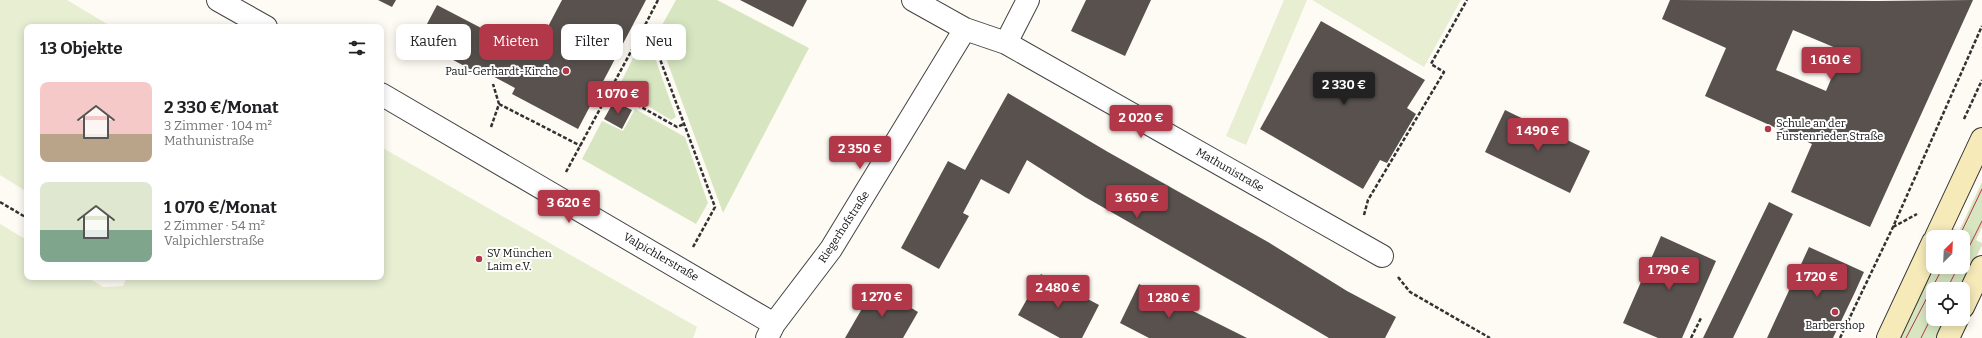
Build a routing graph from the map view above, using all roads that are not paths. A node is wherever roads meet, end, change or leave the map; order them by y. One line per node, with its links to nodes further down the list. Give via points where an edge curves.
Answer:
1 (913, 0): 5 (street, Mathunistraße)
2 (1028, 0): 6 (street)
3 (224, 1): 4 (street)
4 (261, 24)
5 (965, 29): 6 (street, Mathunistraße); 15 (street, Riegerhofstraße, via 831,249)
6 (1006, 43): 10 (street, Mathunistraße)
7 (384, 96): 15 (street, Valpichlerstraße, via 682,270)
8 (1982, 139): 9 (main road)
9 (1939, 230)
10 (1382, 256)
11 (1926, 257): 16 (main road)
12 (1982, 267): 13 (main road)
13 (1970, 292)
14 (1954, 326): 17 (main road)
15 (771, 331)
16 (1888, 338)
17 (1948, 338)

